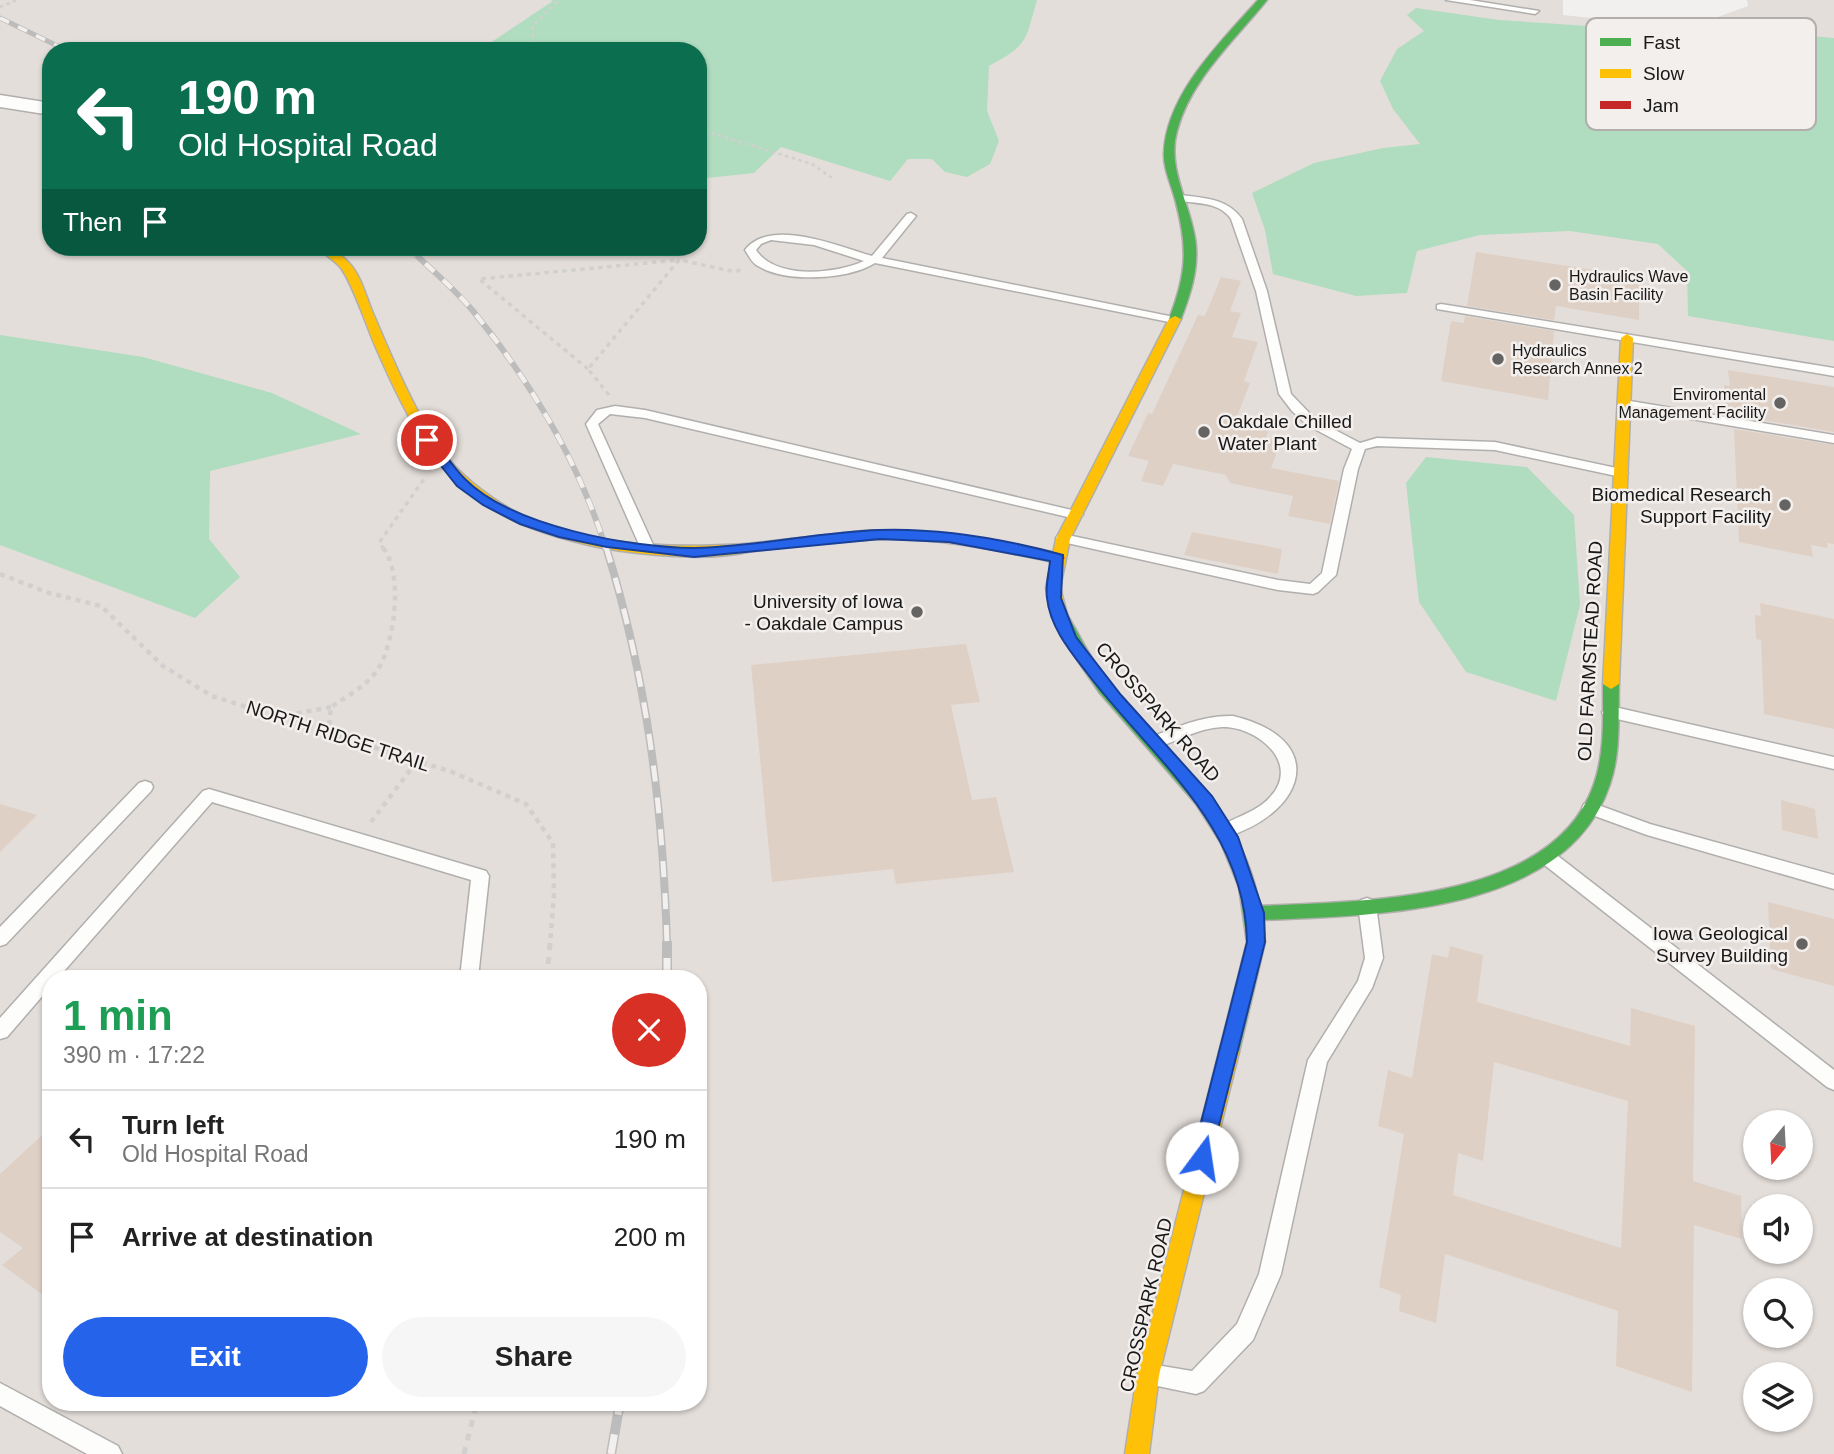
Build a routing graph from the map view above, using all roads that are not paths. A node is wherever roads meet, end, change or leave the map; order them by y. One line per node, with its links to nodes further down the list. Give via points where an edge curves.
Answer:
1 (1263, 0): 6 (street, CROSSPARK ROAD, via 1218,50 1171,131 1169,159)
2 (1450, 0): 3 (lane)
3 (1535, 10)
4 (0, 101): 5 (street)
5 (42, 108)
6 (1180, 198): 11 (street, CROSSPARK ROAD, via 1193,234 1194,268); 16 (lane, via 1229,209 1241,221 1270,313 1287,397 1329,435)
7 (911, 216): 9 (lane)
8 (334, 256): 20 (street, via 346,266 427,440 461,483 525,521 564,534)
9 (874, 260): 9 (lane, via 837,271 780,272 759,263 750,250 770,237 815,242); 11 (lane)
10 (1441, 307): 12 (lane)
11 (1174, 320): 18 (street, CROSSPARK ROAD)
12 (1627, 338): 13 (lane); 14 (street, OLD FARMSTEAD ROAD)
13 (1834, 372)
14 (1624, 404): 15 (lane); 17 (street, OLD FARMSTEAD ROAD)
15 (1834, 439)
16 (1359, 447): 17 (lane, via 1377,442 1495,446); 19 (lane, via 1329,575 1313,589)
17 (1621, 473): 22 (street, OLD FARMSTEAD ROAD)
18 (1076, 515): 19 (street, CROSSPARK ROAD); 20 (lane, via 645,414 601,413 592,424)
19 (1063, 538): 21 (street, CROSSPARK ROAD)
20 (648, 549): 21 (street, via 694,552 880,535 949,538)
21 (1058, 558): 23 (street, CROSSPARK ROAD, via 1054,598 1069,639)
22 (1610, 712): 24 (lane); 26 (street, OLD FARMSTEAD ROAD, via 1608,754)
23 (1155, 742): 27 (street, CROSSPARK ROAD); 27 (lane, via 1202,723 1234,722 1272,737 1289,759 1289,779 1277,801)
24 (1834, 763)
25 (145, 787): 32 (lane)
26 (1590, 808): 28 (street, OLD FARMSTEAD ROAD); 29 (lane, via 1647,829)
27 (1226, 831): 31 (street, CROSSPARK ROAD)
28 (1548, 858): 30 (street, OLD FARMSTEAD ROAD, via 1480,889); 37 (lane)
29 (1834, 882)
30 (1367, 905): 31 (street, OLD FARMSTEAD ROAD); 38 (lane, via 1374,958 1366,984 1318,1060 1270,1274 1245,1332 1196,1383)
31 (1255, 913): 38 (street, CROSSPARK ROAD, via 1256,942)
32 (0, 939)
33 (62, 970): 34 (lane, via 209,795 480,876)
34 (470, 970)
35 (42, 994): 36 (lane)
36 (0, 1031)
37 (1834, 1081)
38 (1148, 1375): 41 (street, CROSSPARK ROAD)
39 (0, 1394): 40 (lane)
40 (110, 1454)
41 (1137, 1454)

